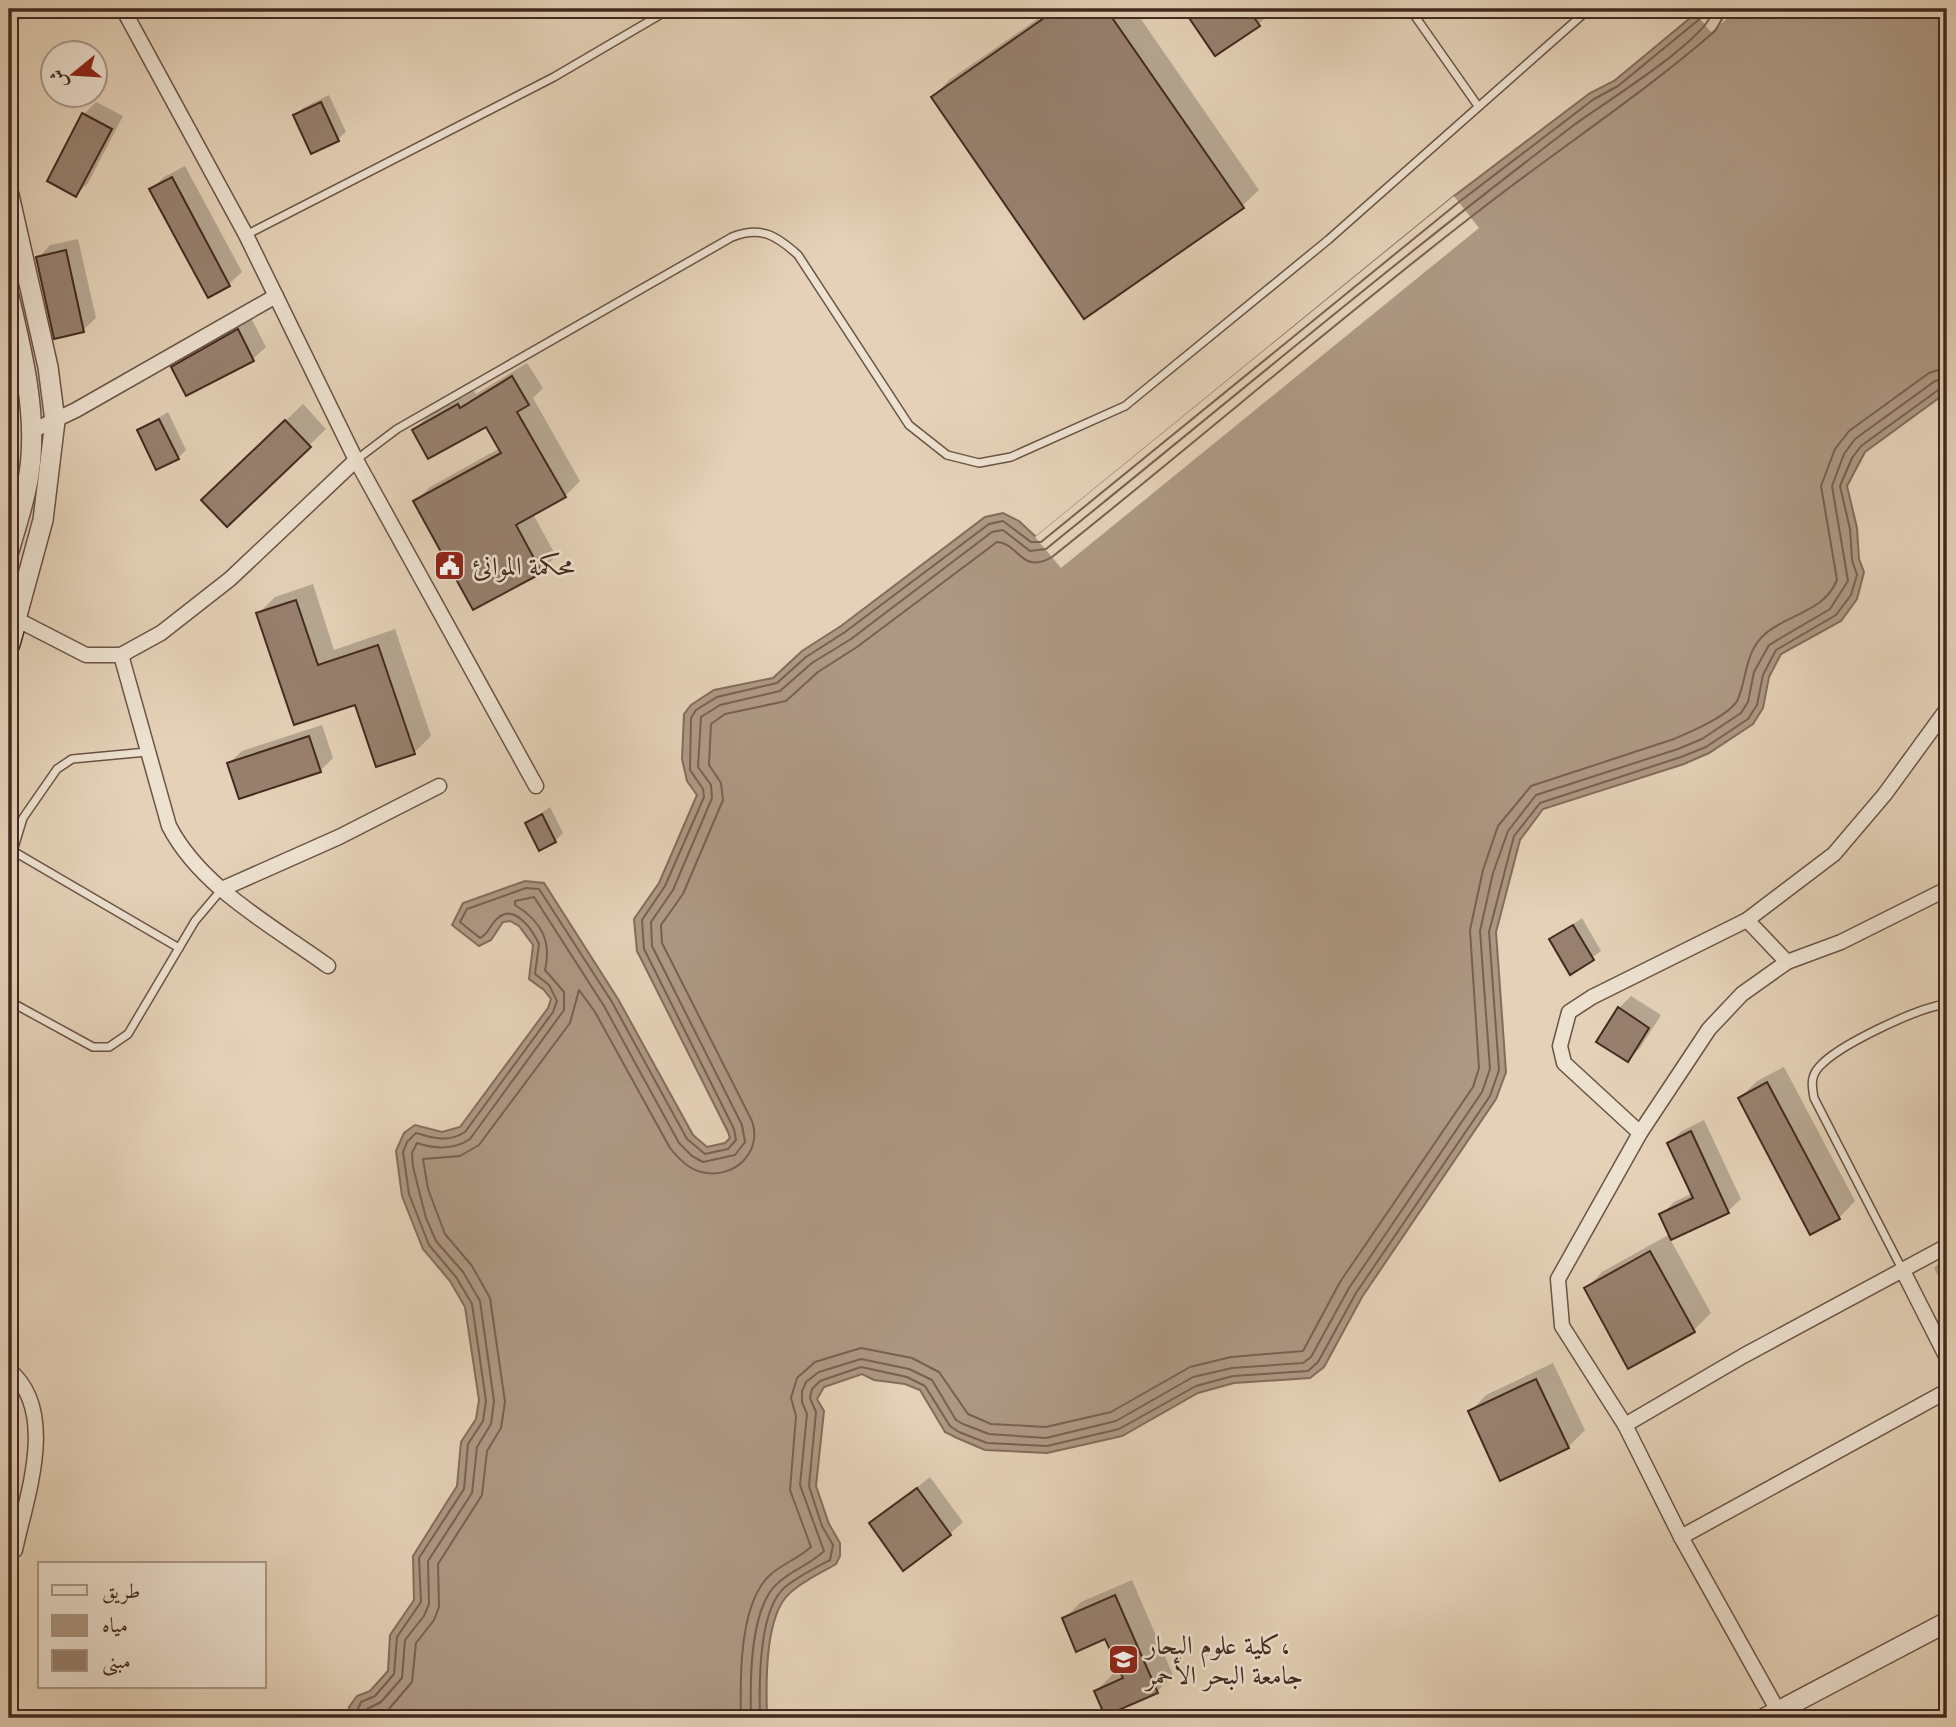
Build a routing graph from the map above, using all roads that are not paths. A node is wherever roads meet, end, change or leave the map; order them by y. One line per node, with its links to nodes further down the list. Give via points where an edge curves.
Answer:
1 (123, 9): 7 (street)
2 (670, 9): 7 (lane, via 554,77)
3 (1410, 9): 5 (lane)
4 (1589, 9): 5 (lane)
5 (1478, 106): 12 (lane, via 1328,240 1125,406 1011,457 979,463 947,456 909,425 797,255 774,235 761,231 732,237 397,429)
6 (9, 195): 10 (street, via 48,367)
7 (246, 235): 9 (street)
8 (9, 296): 11 (street, via 27,376)
9 (276, 296): 10 (street); 12 (street)
10 (55, 421): 11 (street); 14 (street, via 43,520)
11 (32, 431): 13 (street, via 22,508)
12 (356, 460): 16 (street, via 230,579 161,633); 20 (street)
13 (9, 551)
14 (13, 617): 15 (main road); 16 (street, via 86,655)
15 (9, 644)
16 (121, 655): 18 (street)
17 (1947, 709): 25 (street, via 1834,854)
18 (147, 752): 21 (lane, via 72,759 57,769 23,818); 22 (street, via 180,849)
19 (439, 786): 22 (street)
20 (536, 786)
21 (13, 850): 24 (lane); 26 (lane)
22 (222, 889): 26 (lane); 28 (street)
23 (1947, 889): 27 (street, via 1841,942)
24 (9, 914)
25 (1747, 920): 27 (street); 31 (street, via 1569,1012 1560,1046 1564,1063)
26 (178, 948): 29 (lane, via 128,1034 109,1047 93,1047)
27 (1787, 962): 31 (street, via 1742,993 1709,1029)
28 (328, 965)
29 (9, 1001)
30 (1947, 1004): 33 (lane, via 1908,1016 1852,1044 1819,1066 1811,1079 1814,1098)
31 (1640, 1133): 37 (street, via 1558,1279 1562,1326)
32 (1947, 1246): 33 (street)
33 (1902, 1269): 34 (street); 37 (street)
34 (1947, 1358)
35 (9, 1370): 39 (street, via 34,1408 35,1435)
36 (1947, 1391): 38 (street)
37 (1625, 1425): 38 (street)
38 (1681, 1537): 41 (street)
39 (15, 1550)
40 (1947, 1622): 41 (street)
41 (1776, 1716)

